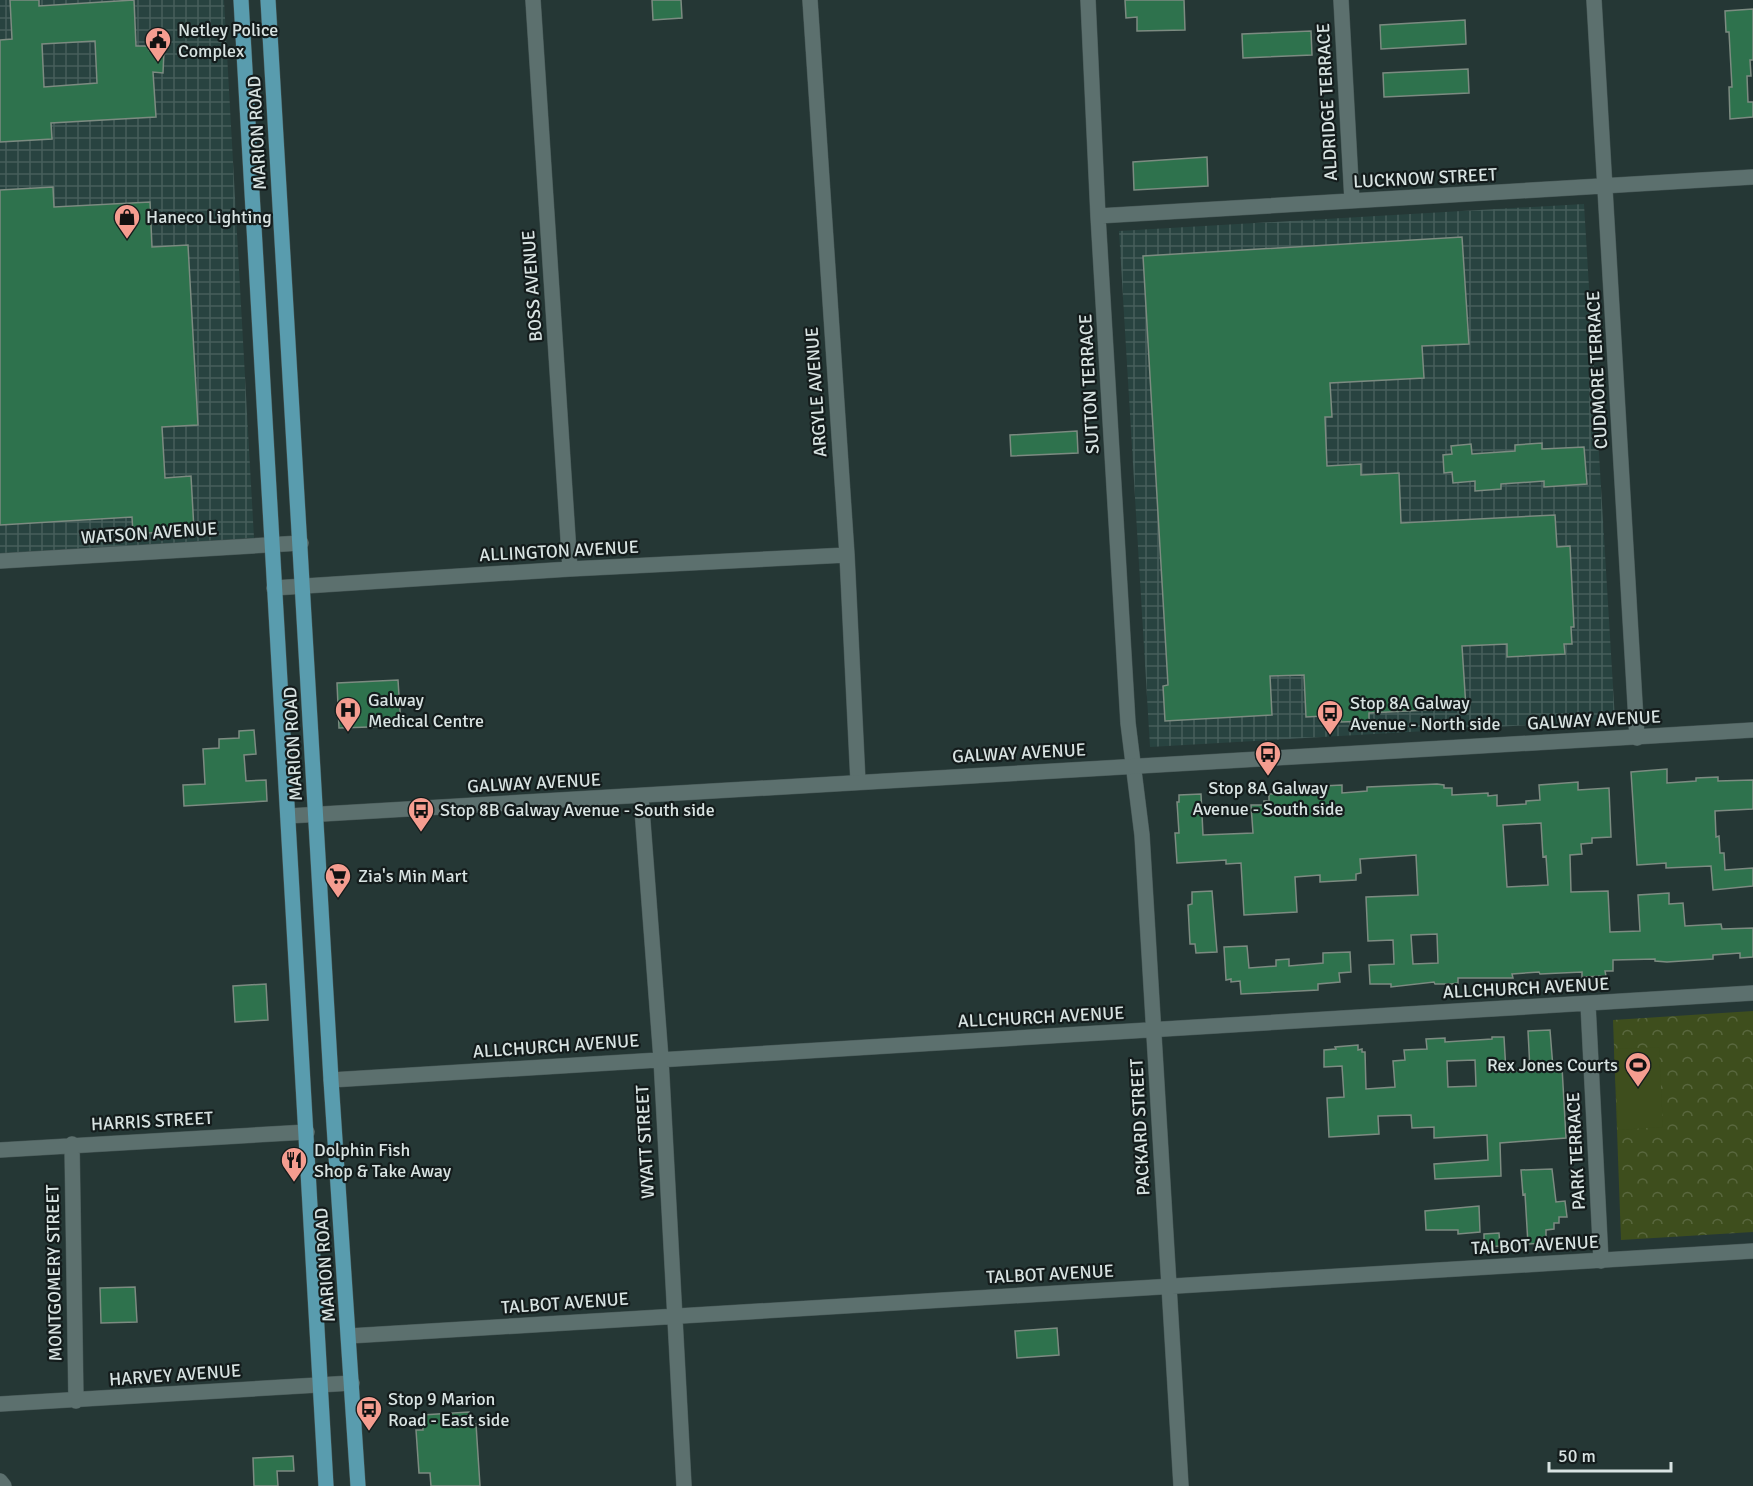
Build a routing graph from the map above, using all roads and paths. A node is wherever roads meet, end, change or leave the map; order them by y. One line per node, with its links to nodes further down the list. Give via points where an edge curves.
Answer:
1 (241, 0): 13 (main road, MARION ROAD)
2 (268, 0): 12 (main road, MARION ROAD)
3 (533, 0): 16 (street, BOSS AVENUE)
4 (810, 0): 14 (street, ARGYLE AVENUE)
5 (1088, 0): 11 (street, SUTTON TERRACE)
6 (1341, 0): 10 (street, ALDRIDGE TERRACE)
7 (1594, 0): 9 (street, CUDMORE TERRACE)
8 (1753, 177): 9 (street, LUCKNOW STREET)
9 (1606, 187): 10 (street, LUCKNOW STREET); 20 (street, CUDMORE TERRACE)
10 (1352, 201): 11 (street, LUCKNOW STREET)
11 (1098, 216): 21 (street, SUTTON TERRACE, via 1128,723)
12 (301, 543): 13 (street, WATSON AVENUE); 17 (main road, MARION ROAD)
13 (271, 545): 15 (street, WATSON AVENUE); 18 (main road, MARION ROAD)
14 (847, 555): 16 (street, ALLINGTON AVENUE); 22 (street, ARGYLE AVENUE)
15 (0, 561)
16 (570, 569): 17 (street, ALLINGTON AVENUE)
17 (303, 587): 18 (street, ALLINGTON AVENUE); 24 (main road, MARION ROAD)
18 (274, 588): 25 (main road, MARION ROAD)
19 (1753, 730): 20 (street, GALWAY AVENUE)
20 (1637, 738): 21 (street, GALWAY AVENUE)
21 (1134, 766): 22 (street, GALWAY AVENUE); 28 (street, PACKARD STREET)
22 (858, 782): 23 (street, GALWAY AVENUE)
23 (640, 796): 24 (street, GALWAY AVENUE); 29 (street, WYATT STREET)
24 (316, 815): 25 (street, GALWAY AVENUE); 30 (main road, MARION ROAD)
25 (288, 816): 31 (main road, MARION ROAD)
26 (1753, 993): 27 (street, ALLCHURCH AVENUE)
27 (1588, 1004): 28 (street, ALLCHURCH AVENUE); 35 (street, PARK TERRACE)
28 (1154, 1030): 29 (street, ALLCHURCH AVENUE); 36 (street, PACKARD STREET)
29 (661, 1059): 30 (street, ALLCHURCH AVENUE); 37 (street, WYATT STREET)
30 (331, 1080): 38 (main road, MARION ROAD)
31 (307, 1132): 32 (street, HARRIS STREET); 40 (main road, MARION ROAD)
32 (72, 1144): 33 (street, HARRIS STREET); 41 (street, MONTGOMERY STREET)
33 (0, 1150)
34 (1753, 1251): 35 (street, TALBOT AVENUE)
35 (1601, 1261): 36 (street, TALBOT AVENUE)
36 (1168, 1286): 37 (street, TALBOT AVENUE); 48 (street, PACKARD STREET)
37 (674, 1316): 38 (street, TALBOT AVENUE); 47 (street, WYATT STREET)
38 (349, 1336): 39 (main road, MARION ROAD)
39 (352, 1383): 40 (street, HARVEY AVENUE); 46 (main road, MARION ROAD)
40 (320, 1384): 41 (street, HARVEY AVENUE); 45 (main road, MARION ROAD)
41 (76, 1401): 42 (street, HARVEY AVENUE)
42 (0, 1404)
43 (0, 1481): 44 (street)
44 (4, 1486)
45 (326, 1486)
46 (358, 1486)
47 (684, 1486)
48 (1181, 1486)

